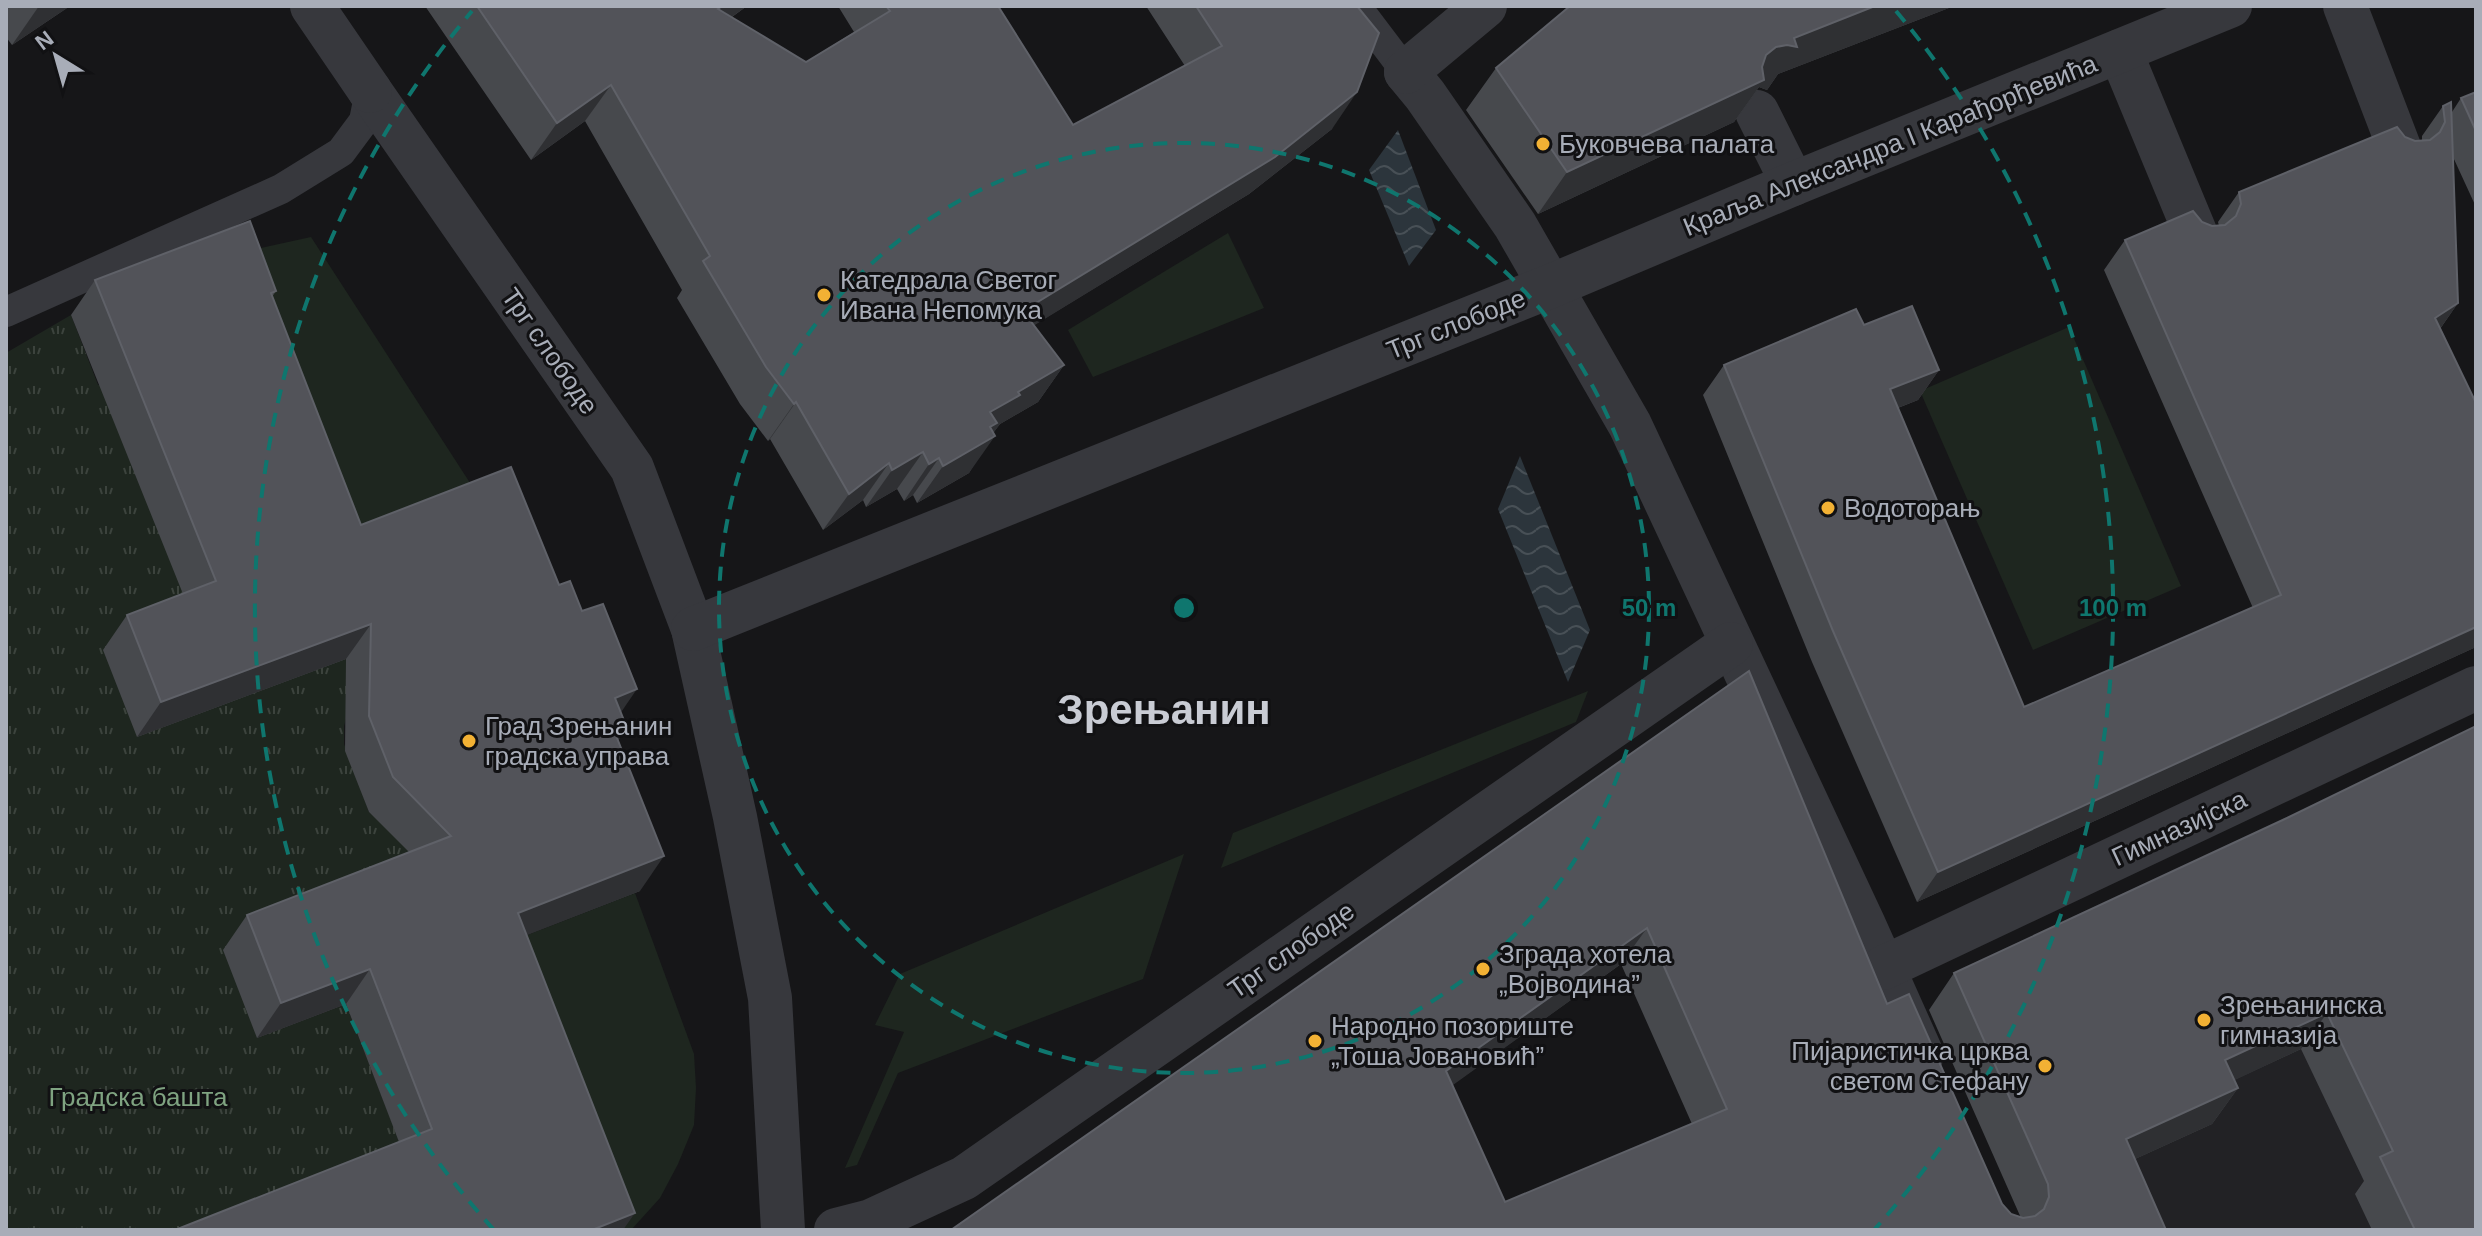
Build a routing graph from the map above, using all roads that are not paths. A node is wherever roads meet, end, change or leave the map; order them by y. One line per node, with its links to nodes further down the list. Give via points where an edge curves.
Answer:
1 (312, 6): 8 (street, Трг слободе)
2 (1356, 6): 7 (lane)
3 (1485, 6): 7 (street)
4 (2230, 6): 6 (street, Краља Александра I Карађорђевића)
5 (2345, 6): 10 (street)
6 (2120, 51): 11 (street, Краља Александра I Карађорђевића); 12 (street)
7 (1406, 72): 13 (street, Трг слободе, via 1515,225)
8 (370, 91): 14 (lane, via 364,121 341,152 281,189); 15 (street, Трг слободе, via 632,468)
9 (1757, 112): 11 (street)
10 (2399, 147)
11 (1793, 184): 13 (street, Краља Александра I Карађорђевића)
12 (2195, 232)
13 (1551, 286): 15 (street, Трг слободе); 16 (street, Трг слободе, via 1630,425)
14 (6, 312)
15 (693, 629): 20 (street, Трг слободе, via 770,998)
16 (1731, 644): 18 (street, Трг слободе); 21 (street, Трг слободе, via 964,1178 871,1221)
17 (2476, 688): 18 (street, Гимназијска)
18 (1883, 968): 19 (street, Трг слободе)
19 (1934, 1084)
20 (783, 1230)
21 (836, 1230)

